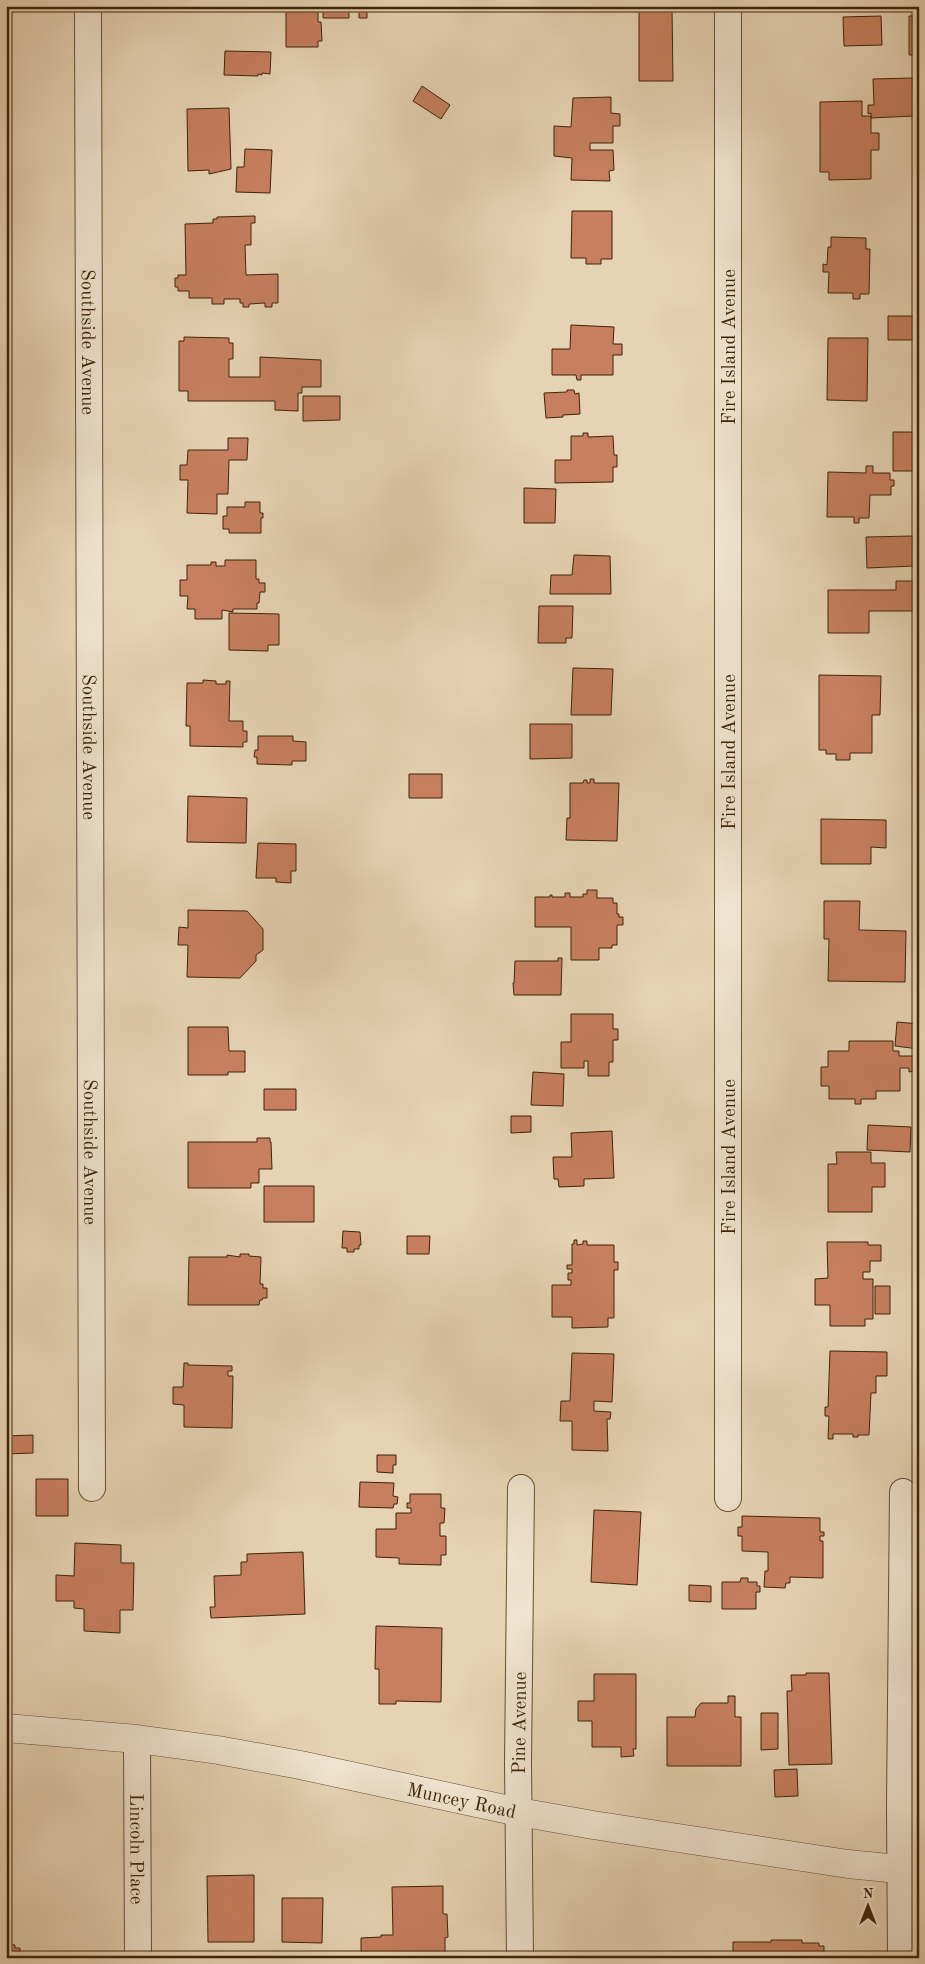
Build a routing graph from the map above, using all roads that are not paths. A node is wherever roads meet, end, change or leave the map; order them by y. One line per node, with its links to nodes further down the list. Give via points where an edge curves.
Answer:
1 (88, 6): 3 (street, Southside Avenue)
2 (728, 6): 6 (street, Fire Island Avenue)
3 (92, 1488)
4 (521, 1488): 9 (street, Pine Avenue)
5 (903, 1492): 10 (street, via 900,1805)
6 (728, 1498)
7 (6, 1728): 8 (street, Muncey Road)
8 (137, 1739): 9 (street, Muncey Road, via 292,1764); 11 (street, Lincoln Place)
9 (518, 1812): 10 (street, Muncey Road); 12 (street, Pine Avenue)
10 (910, 1871): 13 (street)
11 (138, 1958)
12 (520, 1958)
13 (902, 1958)

